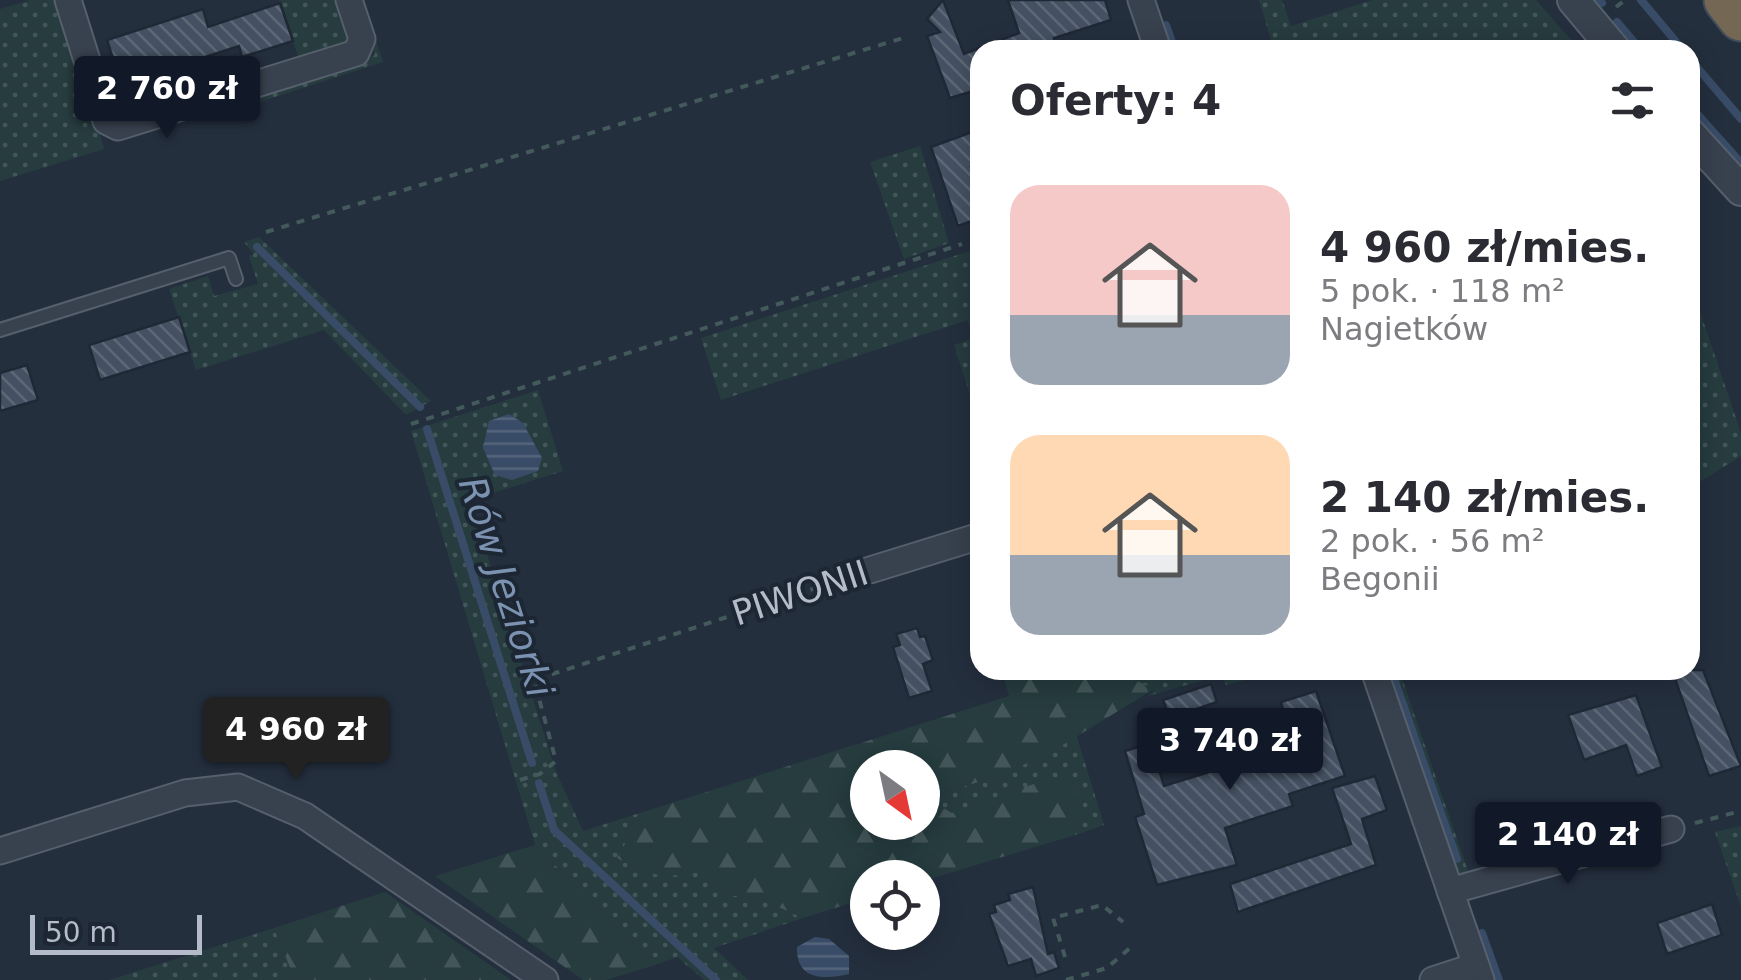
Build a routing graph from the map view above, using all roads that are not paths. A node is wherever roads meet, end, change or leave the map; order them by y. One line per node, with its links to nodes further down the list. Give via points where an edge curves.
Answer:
1 (349, 0): 5 (street, via 362,39 356,53 121,127 110,124)
2 (1141, 0): 7 (street)
3 (1573, 0): 8 (street)
4 (1727, 0): 6 (highway)
5 (69, 4)
6 (1741, 18)
7 (1155, 40)
8 (1607, 40)
9 (1700, 145): 10 (street)
10 (1741, 190)
11 (236, 278): 12 (lane, via 229,258)
12 (0, 330)
13 (970, 539): 14 (street, PIWONII)
14 (870, 570)
15 (1377, 680): 18 (street)
16 (1672, 829): 18 (street)
17 (0, 851): 20 (street, via 184,793 238,787 305,816)
18 (1450, 891): 19 (street)
19 (1478, 973): 21 (street)
20 (545, 980)
21 (1433, 980)

